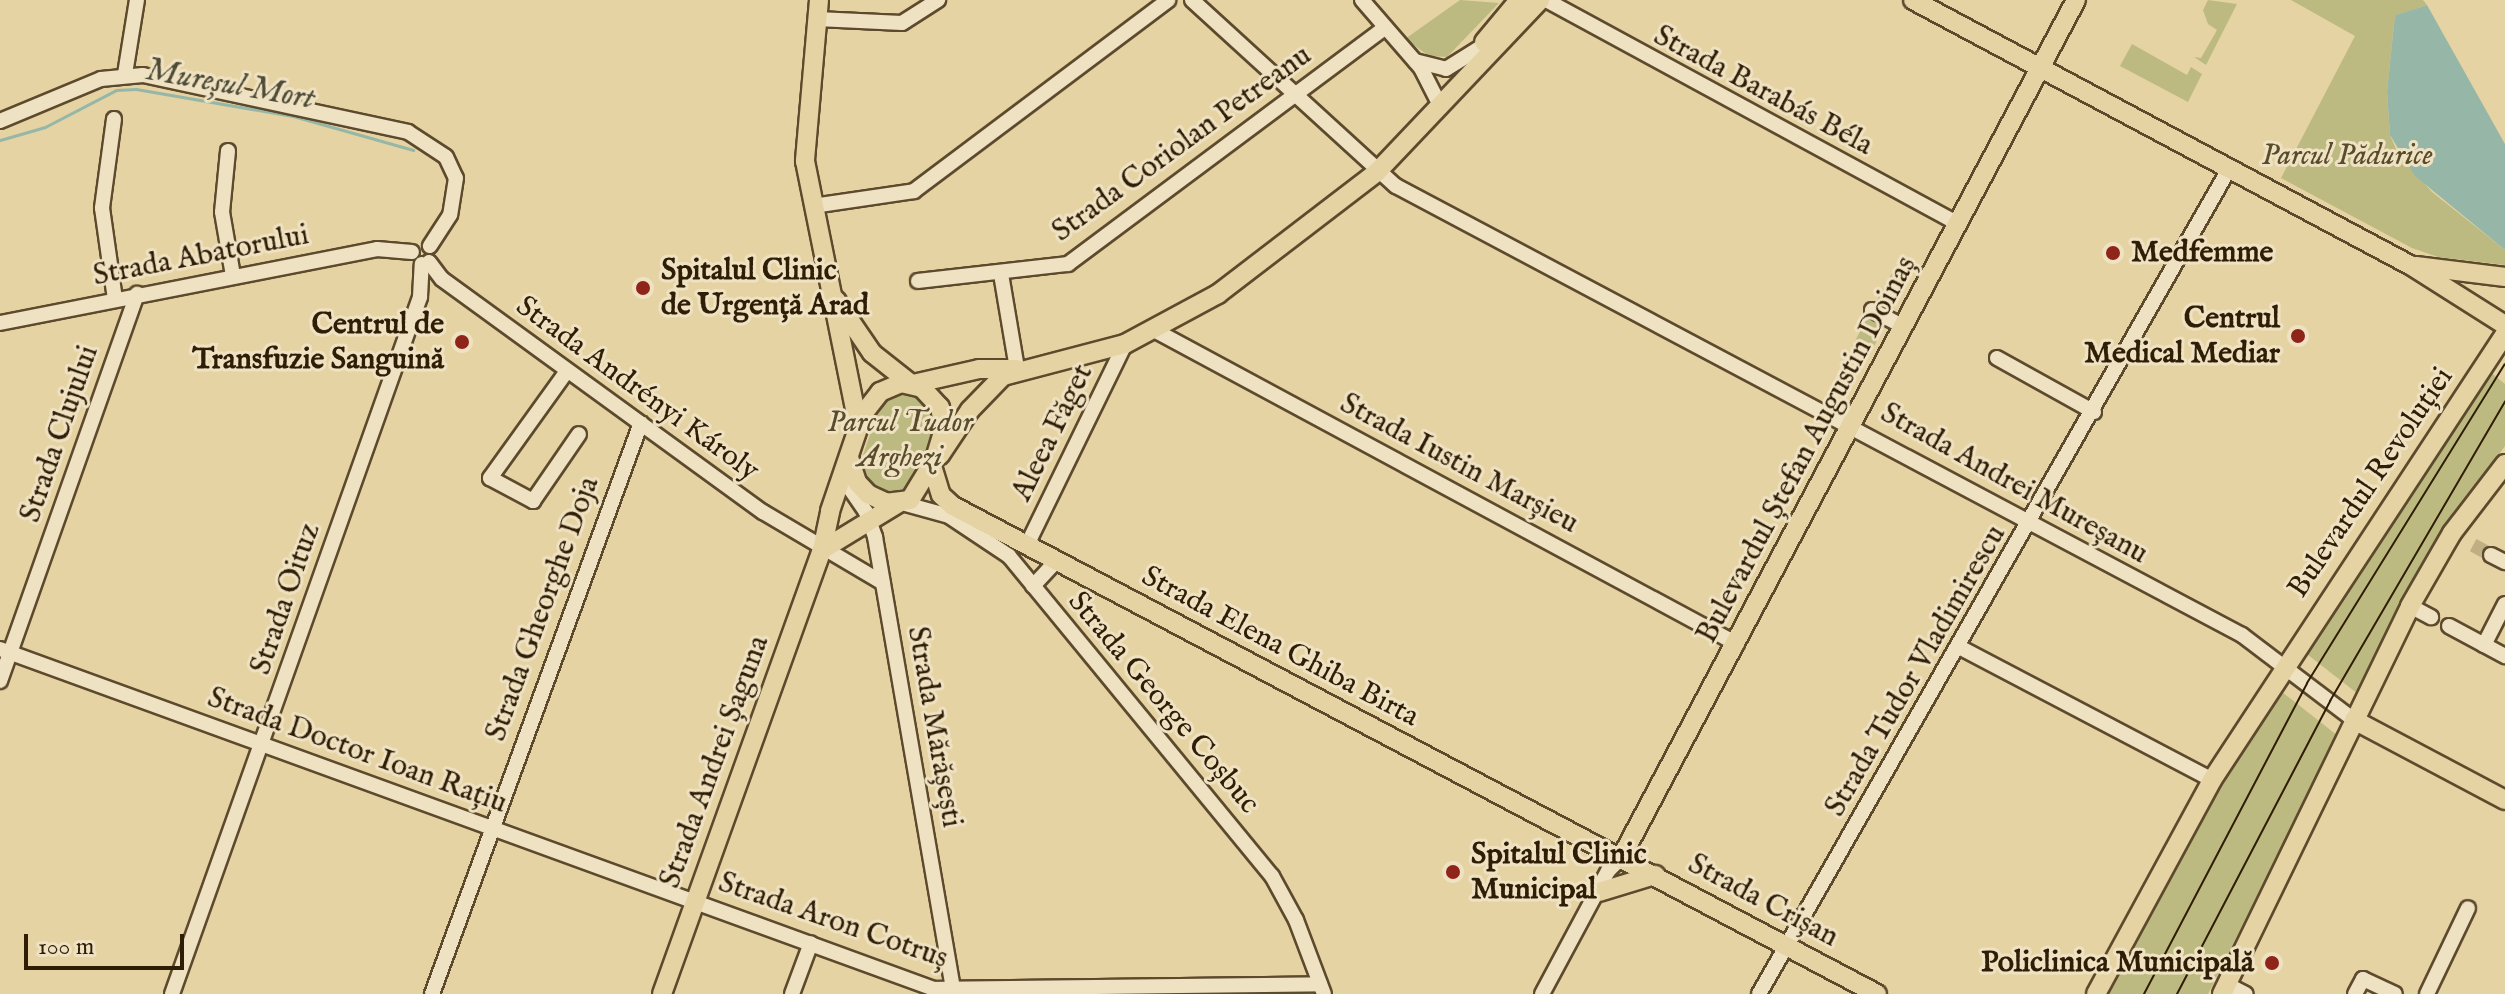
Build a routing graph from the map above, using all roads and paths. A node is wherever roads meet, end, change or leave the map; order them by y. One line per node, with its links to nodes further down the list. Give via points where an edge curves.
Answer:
1 (137, 0): 15 (street)
2 (938, 0): 10 (street, via 902,23)
3 (1168, 0): 23 (street, via 914,191)
4 (1192, 0): 16 (street, Strada Andrei Mureșanu)
5 (1362, 0): 11 (street)
6 (1519, 0): 12 (main road)
7 (1543, 0): 21 (main road); 24 (street, Strada Barabás Béla)
8 (1913, 0): 14 (main road)
9 (2076, 0): 14 (main road, Bulevardul Ștefan Augustin Doinaș)
10 (818, 9): 23 (main road, via 804,146)
11 (1383, 29): 13 (street); 16 (street, Strada Coriolan Petreanu)
12 (1480, 48): 13 (street, via 1446,69); 17 (main road)
13 (1415, 61): 17 (street)
14 (2039, 67): 22 (main road); 24 (main road, Bulevardul Ștefan Augustin Doinaș)
15 (125, 74): 19 (street); 25 (street, via 163,77 420,137 446,157 456,178 450,215)
16 (1294, 94): 21 (street, Strada Andrei Mureșanu); 27 (street, Strada Coriolan Petreanu, via 1074,260)
17 (1436, 98): 21 (main road)
18 (114, 119): 33 (street, via 102,208)
19 (0, 121)
20 (228, 151): 28 (street, via 222,212)
21 (1374, 169): 38 (main road, via 1218,294); 48 (street, Strada Andrei Mureșanu, via 1612,302)
22 (2229, 169): 26 (main road); 45 (street, Strada Tudor Vladimirescu)
23 (813, 206): 32 (main road)
24 (1958, 224): 37 (main road, Bulevardul Ștefan Augustin Doinaș)
25 (427, 257): 28 (street, Strada Abatorului, via 418,244 412,252 377,249); 43 (street, Strada Andrényi Károly, via 442,279); 74 (street, Strada Oituz, via 420,297)
26 (2410, 265): 29 (main road); 36 (main road)
27 (1001, 274): 30 (street, Strada Coriolan Petreanu); 42 (street)
28 (233, 276): 31 (street, Strada Abatorului)
29 (2505, 277)
30 (918, 281)
31 (137, 294): 33 (street, Strada Abatorului); 69 (street, Strada Clujului)
32 (834, 297): 44 (main road, via 872,353); 47 (main road, via 837,339)
33 (115, 299): 35 (street, Strada Abatorului)
34 (1872, 310): 37 (street)
35 (0, 323)
36 (2505, 325)
37 (1904, 327): 48 (main road, Bulevardul Ștefan Augustin Doinaș)
38 (1156, 331): 40 (main road); 66 (street, Strada Iustin Marșieu)
39 (2505, 334): 71 (main road, Bulevardul Revoluției)
40 (1125, 344): 42 (main road); 57 (street, Aleea Făget)
41 (1997, 358): 45 (street)
42 (1017, 369): 44 (main road, via 979,369); 51 (main road, via 988,388)
43 (567, 371): 46 (street, Strada Andrényi Károly); 49 (street, via 490,478 533,501)
44 (912, 384): 47 (main road, via 880,392); 51 (main road, via 933,399 943,417)
45 (2094, 412): 56 (street, Strada Tudor Vladimirescu)
46 (641, 423): 58 (street, Strada Andrényi Károly); 77 (street, Strada Gheorghe Doja)
47 (858, 425): 50 (main road)
48 (1852, 425): 56 (street, Strada Andrei Mureșanu); 66 (main road, Bulevardul Ștefan Augustin Doinaș)
49 (579, 434)
50 (849, 457): 53 (main road, Strada Andrei Șaguna); 54 (main road, via 863,489 873,498)
51 (934, 463): 54 (main road, via 917,494); 57 (main road, Strada Elena Ghiba Birta, via 949,503)
52 (2505, 464): 63 (main road, via 2460,522)
53 (842, 477): 55 (street, Strada Mărășești); 58 (main road, Strada Andrei Șaguna)
54 (901, 503): 55 (main road); 61 (street, Strada George Coșbuc, via 939,512 996,545)
55 (869, 520): 58 (main road); 60 (street, Strada Mărășești)
56 (2031, 523): 68 (street, Strada Tudor Vladimirescu); 71 (street, Strada Andrei Mureșanu, via 2242,635)
57 (1027, 545): 59 (main road, Strada Elena Ghiba Birta)
58 (822, 550): 60 (street); 81 (main road, Strada Andrei Șaguna)
59 (1056, 561): 61 (street); 78 (main road, Strada Elena Ghiba Birta)
60 (883, 583): 87 (street, Strada Mărășești)
61 (1033, 586): 85 (street, Strada George Coșbuc, via 1272,876)
62 (2505, 604): 67 (street)
63 (2410, 606): 64 (street); 73 (main road)
64 (2431, 617)
65 (2449, 626): 67 (street)
66 (1737, 644): 78 (main road, Bulevardul Ștefan Augustin Doinaș)
67 (2484, 645): 70 (street)
68 (1961, 648): 75 (street); 84 (street, Strada Tudor Vladimirescu)
69 (5, 651): 72 (street, Strada Clujului); 74 (street, Strada Doctor Ioan Rațiu)
70 (2505, 656)
71 (2285, 664): 73 (street); 75 (main road, Bulevardul Revoluției)
72 (0, 681)
73 (2354, 720): 76 (main road); 86 (main road)
74 (263, 744): 77 (street, Strada Doctor Ioan Rațiu); 89 (street, Strada Oituz)
75 (2212, 780): 96 (main road, Bulevardul Revoluției)
76 (2505, 800)
77 (492, 827): 81 (street, Strada Doctor Ioan Rațiu); 90 (street, Strada Gheorghe Doja)
78 (1621, 858): 79 (main road, Strada Crișan); 80 (street)
79 (1655, 875): 80 (main road); 84 (main road, Strada Crișan)
80 (1599, 892): 93 (street)
81 (696, 901): 83 (street, Strada Aron Cotruș); 91 (main road, Strada Andrei Șaguna)
82 (2468, 908): 100 (street)
83 (811, 943): 87 (street, Strada Aron Cotruș); 92 (street)
84 (1784, 944): 94 (street, Strada Tudor Vladimirescu); 95 (main road, Strada Crișan)
85 (1322, 989): 88 (street, Strada Aron Cotruș)
86 (2224, 989): 97 (street)
87 (954, 992): 88 (street, Strada Aron Cotruș)
88 (1202, 992)
89 (172, 994)
90 (432, 994)
91 (662, 994)
92 (792, 994)
93 (1542, 994)
94 (1759, 994)
95 (1877, 994)
96 (2096, 994)
97 (2246, 994)
98 (2355, 994): 99 (street, via 2363,979)
99 (2395, 994)
100 (2427, 994)

